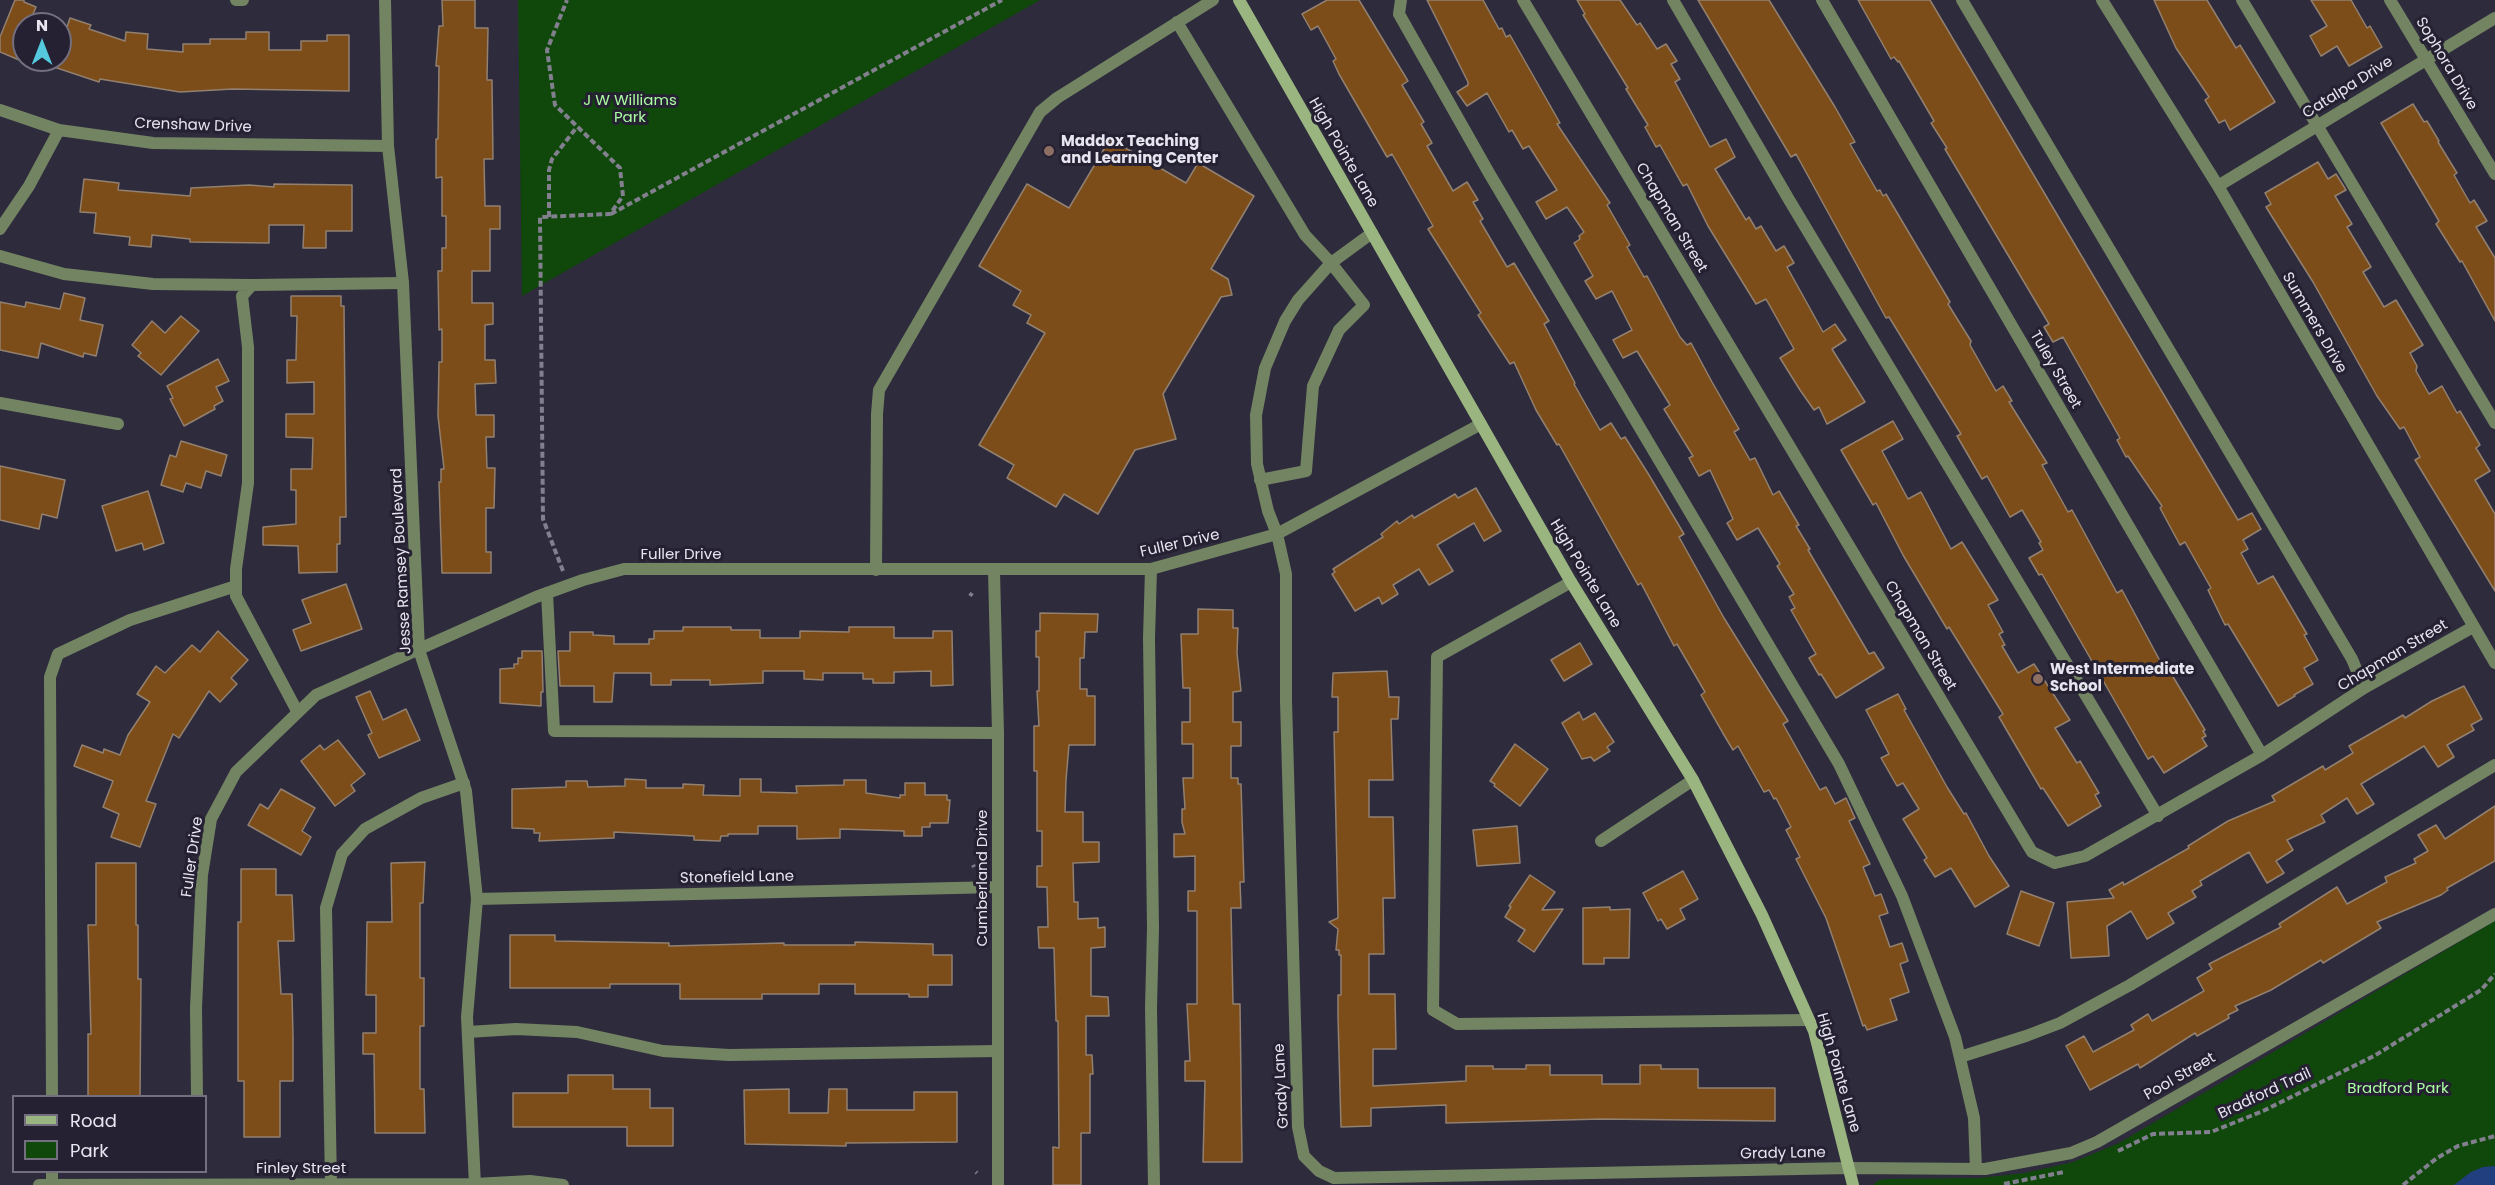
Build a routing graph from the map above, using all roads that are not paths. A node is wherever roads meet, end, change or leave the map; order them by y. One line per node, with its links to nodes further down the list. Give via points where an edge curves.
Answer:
1 (236, 0): 2 (street)
2 (243, 0)
3 (385, 0): 20 (street, Jesse Ramsey Boulevard)
4 (1213, 0): 15 (street)
5 (1239, 0): 24 (street, High Pointe Lane)
6 (1401, 0): 59 (street, via 1399,14 1489,173 1839,764 1902,896 1956,1037)
7 (1523, 0): 51 (street, Chapman Street, via 2032,852 2055,863 2085,856)
8 (1673, 0): 51 (street)
9 (1822, 0): 47 (street, Tuley Street)
10 (1962, 0): 44 (street, via 2352,659)
11 (2102, 0): 22 (street, Summers Drive)
12 (2242, 0): 18 (street)
13 (2390, 0): 16 (street, Sophora Drive)
14 (2495, 18): 16 (street, Catalpa Drive)
15 (1177, 22): 26 (street, via 1305,236); 36 (street, via 1040,112 879,390)
16 (2425, 58): 18 (street, Catalpa Drive); 21 (street, Sophora Drive)
17 (0, 110): 19 (street, Crenshaw Drive)
18 (2318, 124): 22 (street, Catalpa Drive); 30 (street)
19 (59, 130): 20 (street, Crenshaw Drive, via 153,143); 23 (street)
20 (388, 146): 27 (street, Jesse Ramsey Boulevard)
21 (2495, 174)
22 (2218, 186): 41 (street, Summers Drive)
23 (0, 229)
24 (1372, 233): 26 (street, Grady Lane); 32 (street, High Pointe Lane)
25 (0, 256): 28 (street, via 64,274 153,284)
26 (1331, 262): 33 (street, Grady Lane, via 1285,321 1265,368 1256,415); 33 (street, via 1364,305 1339,330 1313,386 1306,471)
27 (403, 283): 28 (street); 42 (street, Jesse Ramsey Boulevard)
28 (252, 285): 39 (street, via 242,296 248,346 248,483)
29 (0, 403): 31 (street)
30 (2495, 423)
31 (118, 424)
32 (1480, 424): 34 (street, Fuller Drive); 38 (street, High Pointe Lane)
33 (1260, 480): 34 (street, Grady Lane)
34 (1277, 534): 35 (street, Fuller Drive); 62 (street, Grady Lane, via 1286,574 1298,1127 1304,1156 1319,1171 1334,1178)
35 (1151, 569): 37 (street, Fuller Drive); 71 (street)
36 (876, 570): 37 (street, Fuller Drive); 40 (street, Fuller Drive, via 624,569)
37 (994, 571): 46 (street, Cumberland Drive)
38 (1571, 582): 49 (street, High Pointe Lane); 56 (street, via 1437,657 1433,1010 1457,1023)
39 (236, 586): 45 (street, via 236,596); 60 (street, via 130,621 58,654 50,677)
40 (547, 593): 42 (street, Fuller Drive); 46 (street, via 554,731)
41 (2472, 627): 43 (street, Summers Drive); 44 (street, Chapman Street)
42 (419, 650): 45 (street, Fuller Drive, via 316,695); 50 (street, Jesse Ramsey Boulevard)
43 (2495, 663)
44 (2364, 688): 47 (street, Chapman Street)
45 (297, 711): 61 (street, Fuller Drive, via 236,772 211,819 202,886 196,1008)
46 (998, 733): 53 (street, Cumberland Drive)
47 (2262, 755): 51 (street, Chapman Street)
48 (2495, 765): 59 (street, via 2060,1023)
49 (1693, 780): 52 (street); 56 (street, High Pointe Lane, via 1762,915)
50 (464, 783): 54 (street, Jesse Ramsey Boulevard); 66 (street, via 421,798 364,830 342,854 326,908)
51 (2158, 816)
52 (1601, 841)
53 (998, 887): 54 (street, Stonefield Lane); 58 (street, Cumberland Drive)
54 (477, 898): 57 (street, Jesse Ramsey Boulevard)
55 (2495, 914): 63 (street, Pool Street, via 2097,1142 2071,1153)
56 (1809, 1020): 62 (street, High Pointe Lane)
57 (468, 1032): 58 (street, via 578,1032 663,1051 729,1055); 68 (street, Jesse Ramsey Boulevard)
58 (999, 1051): 70 (street, Cumberland Drive)
59 (1960, 1057): 63 (street, via 1974,1118)
60 (52, 1095)
61 (197, 1095)
62 (1850, 1168): 63 (street, Pool Street); 72 (street, High Pointe Lane)
63 (1976, 1169)
64 (52, 1184): 65 (street, Finley Street); 67 (street, Finley Street)
65 (198, 1184): 66 (street, Finley Street)
66 (331, 1184): 68 (street, Finley Street)
67 (39, 1185)
68 (475, 1185): 69 (street, Finley Street, via 530,1181)
69 (563, 1185)
70 (998, 1185)
71 (1154, 1185)
72 (1853, 1185)

